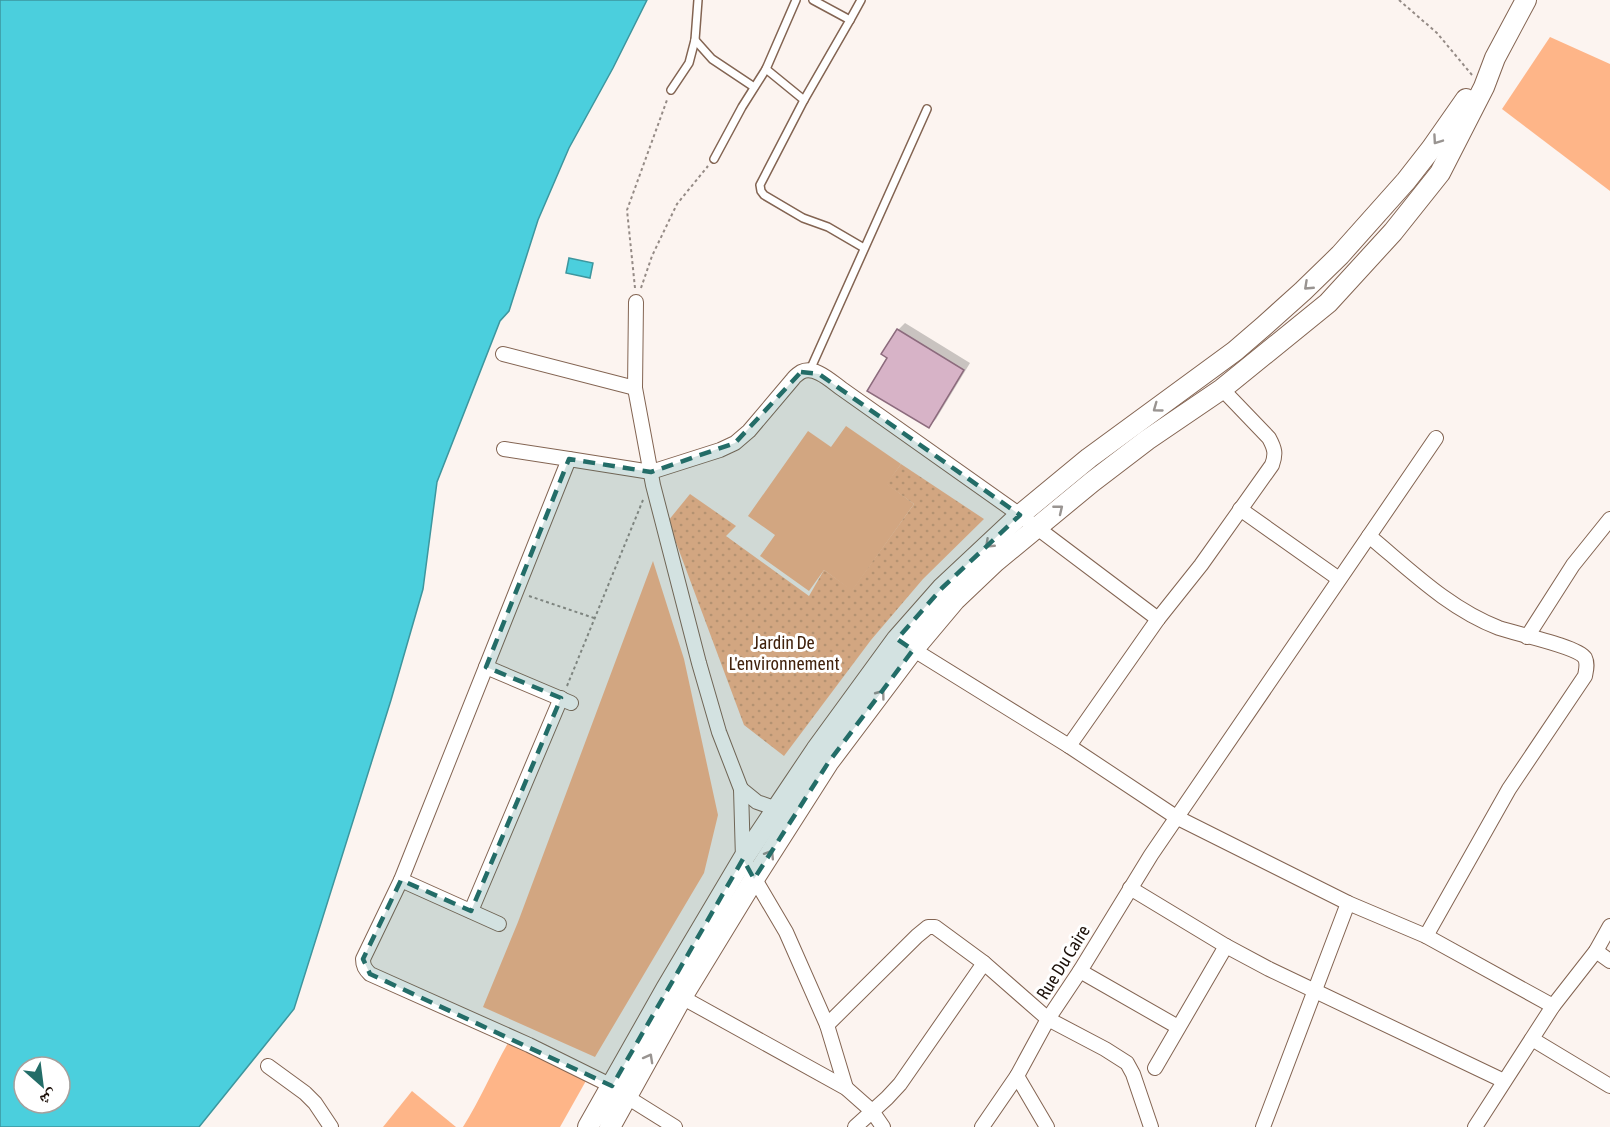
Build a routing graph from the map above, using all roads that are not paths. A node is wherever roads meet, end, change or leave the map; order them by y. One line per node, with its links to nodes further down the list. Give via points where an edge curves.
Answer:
1 (698, 0): 7 (lane)
2 (796, 0): 9 (lane)
3 (813, 0): 6 (lane)
4 (861, 0): 6 (lane)
5 (1526, 0): 8 (main road)
6 (850, 20): 12 (lane)
7 (695, 40): 10 (lane, via 712,59); 11 (lane, via 688,63)
8 (1495, 58): 20 (main road, via 1440,173 1393,232 1328,303); 26 (main road, one-way to 26, via 1406,181 1303,291 1235,351)
9 (766, 69): 10 (lane); 12 (lane)
10 (754, 87): 14 (lane)
11 (671, 90)
12 (804, 100): 15 (lane, via 759,185 761,191 803,218)
13 (927, 109): 15 (lane)
14 (714, 159)
15 (864, 248): 18 (lane)
16 (636, 302): 19 (street)
17 (503, 354): 19 (street)
18 (810, 370): 24 (street, via 793,379 735,443); 26 (street)
19 (635, 388): 24 (street)
20 (1222, 389): 25 (street, via 1269,438 1276,455); 28 (main road, one-way to 20, via 1148,440)
21 (1436, 438): 29 (street, Rue Du Caire)
22 (504, 449): 23 (street)
23 (569, 459): 24 (street); 35 (street)
24 (652, 478): 37 (street, via 699,663)
25 (1240, 509): 30 (street); 31 (street)
26 (1020, 515): 28 (street); 33 (main road, one-way to 33, via 942,588)
27 (1610, 519): 32 (street, via 1573,565)
28 (1037, 527): 31 (street); 34 (main road, via 955,600)
29 (1369, 536): 30 (street, Rue Du Caire); 32 (street, via 1452,603 1476,618)
30 (1340, 579): 39 (street, Rue Du Caire)
31 (1158, 619): 36 (street)
32 (1527, 637): 48 (street, via 1561,645 1584,656 1585,676 1509,789)
33 (897, 639): 34 (street); 38 (main road)
34 (914, 650): 36 (street); 41 (main road, one-way to 34, via 828,763)
35 (486, 668): 42 (street); 45 (street, via 566,701)
36 (1069, 746): 39 (street)
37 (741, 789): 38 (street, via 757,802); 40 (street)
38 (777, 809): 40 (main road)
39 (1176, 817): 43 (street, Rue Du Caire); 44 (street)
40 (743, 859): 41 (street); 55 (main road)
41 (754, 879): 55 (main road); 58 (street, via 786,932)
42 (401, 880): 45 (street); 67 (street, via 363,959 365,970)
43 (1130, 888): 49 (street); 53 (street, Rue Du Caire)
44 (1348, 903): 48 (street); 54 (street)
45 (471, 911): 46 (street)
46 (499, 924)
47 (1610, 926): 50 (street)
48 (1426, 936): 56 (street)
49 (1226, 946): 54 (street); 59 (street)
50 (1596, 951): 51 (street); 56 (street)
51 (1610, 961)
52 (984, 963): 57 (street); 58 (street, via 943,931 928,927); 68 (street, via 900,1084)
53 (1080, 971): 57 (street, Rue Du Caire); 59 (street)
54 (1314, 991): 64 (street); 78 (street)
55 (674, 993): 66 (street); 67 (main road)
56 (1553, 1006): 60 (street)
57 (1048, 1019): 63 (street, Rue Du Caire); 77 (street, via 1126,1063)
58 (827, 1025): 66 (street)
59 (1178, 1028): 62 (street)
60 (1532, 1039): 64 (street); 65 (street)
61 (268, 1066): 69 (street, via 305,1093)
62 (1155, 1068)
63 (1017, 1076): 75 (street, Rue Du Caire); 76 (street)
64 (1504, 1081): 79 (street)
65 (1610, 1086)
66 (846, 1088): 68 (street)
67 (620, 1091): 70 (main road); 71 (main road); 72 (street)
68 (872, 1112): 73 (street); 74 (street)
69 (332, 1127)
70 (588, 1127)
71 (610, 1127)
72 (675, 1127)
73 (855, 1127)
74 (883, 1127)
75 (982, 1127)
76 (1047, 1127)
77 (1151, 1127)
78 (1263, 1127)
79 (1475, 1127)

